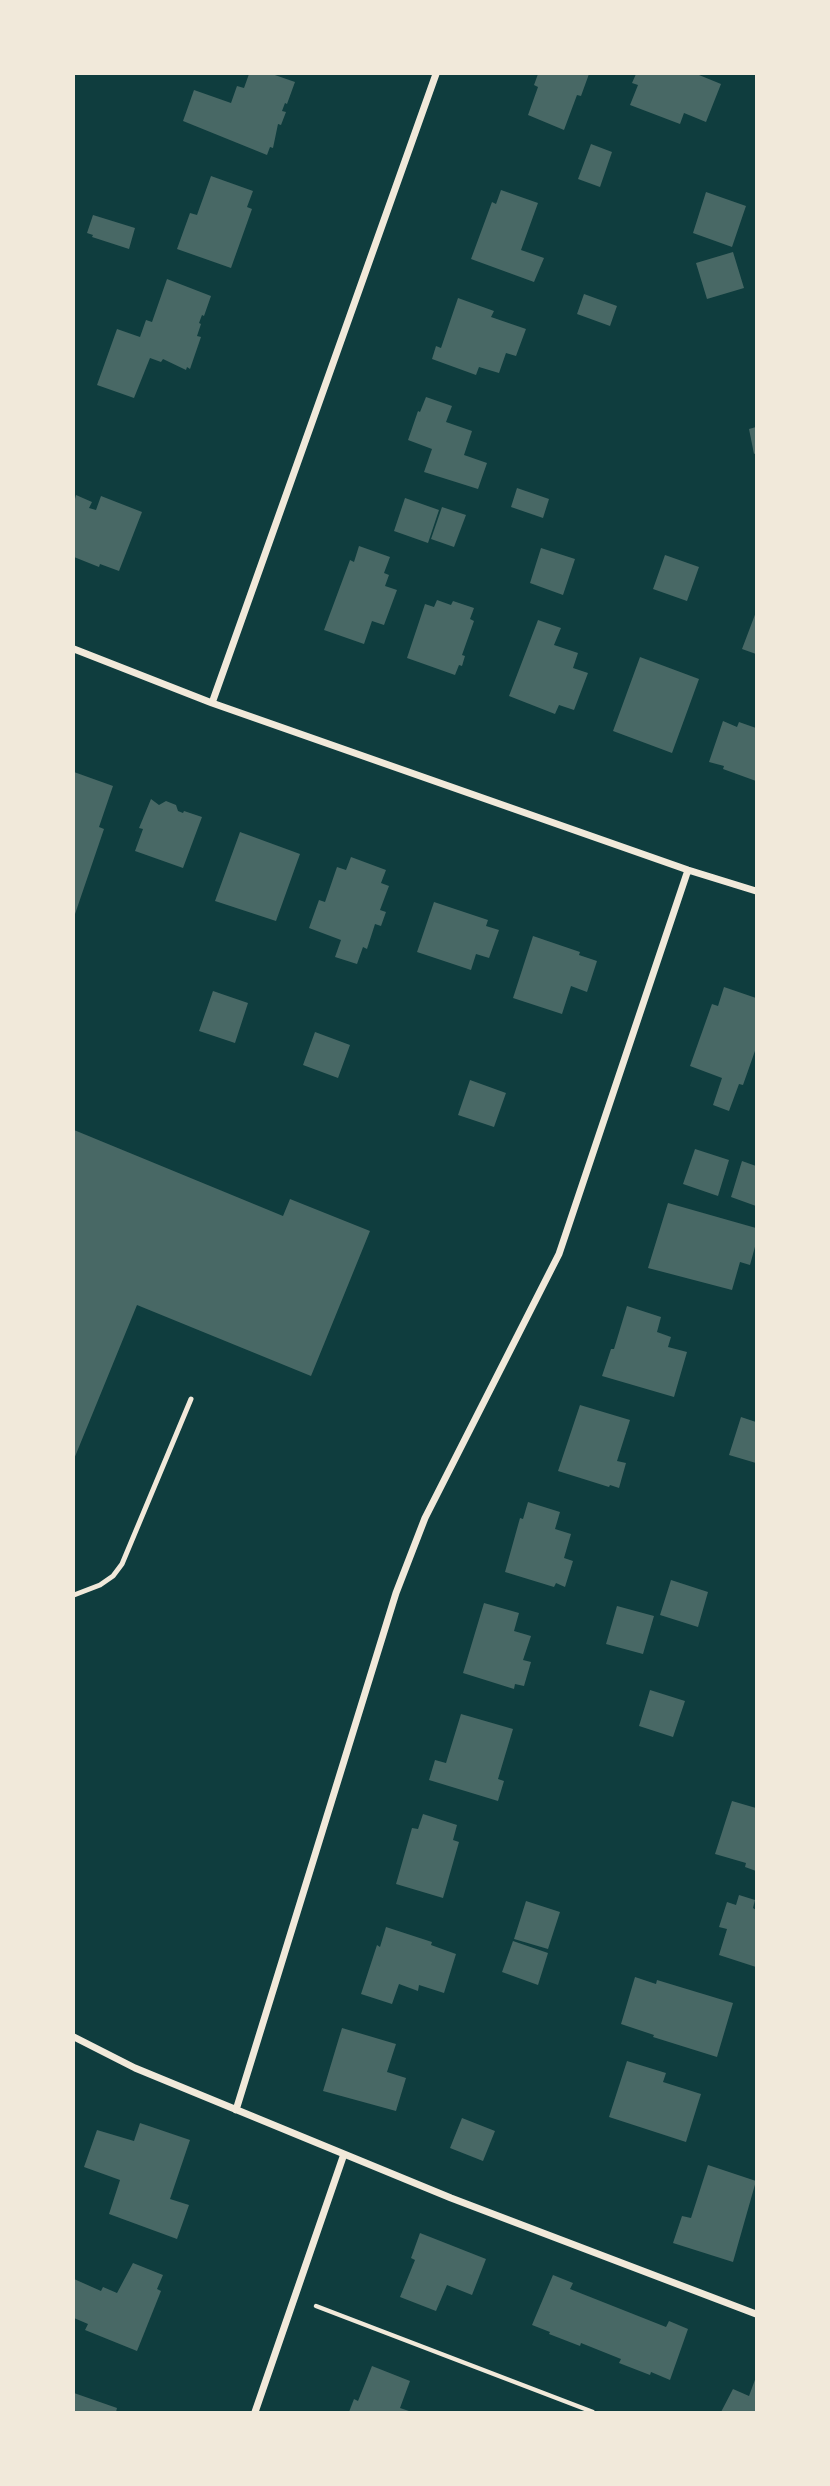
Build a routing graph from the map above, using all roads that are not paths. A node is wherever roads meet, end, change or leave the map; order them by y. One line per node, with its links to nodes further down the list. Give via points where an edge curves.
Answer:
1 (436, 74): 3 (street)
2 (74, 649): 3 (street)
3 (212, 703): 4 (street)
4 (688, 870): 5 (street); 9 (street, via 559,1254 425,1518 396,1593)
5 (757, 891)
6 (191, 1399): 7 (lane, via 122,1564 100,1585)
7 (74, 1595)
8 (74, 2037): 9 (street)
9 (236, 2110): 10 (street)
10 (344, 2154): 11 (street); 12 (street)
11 (757, 2314)
12 (255, 2413)

